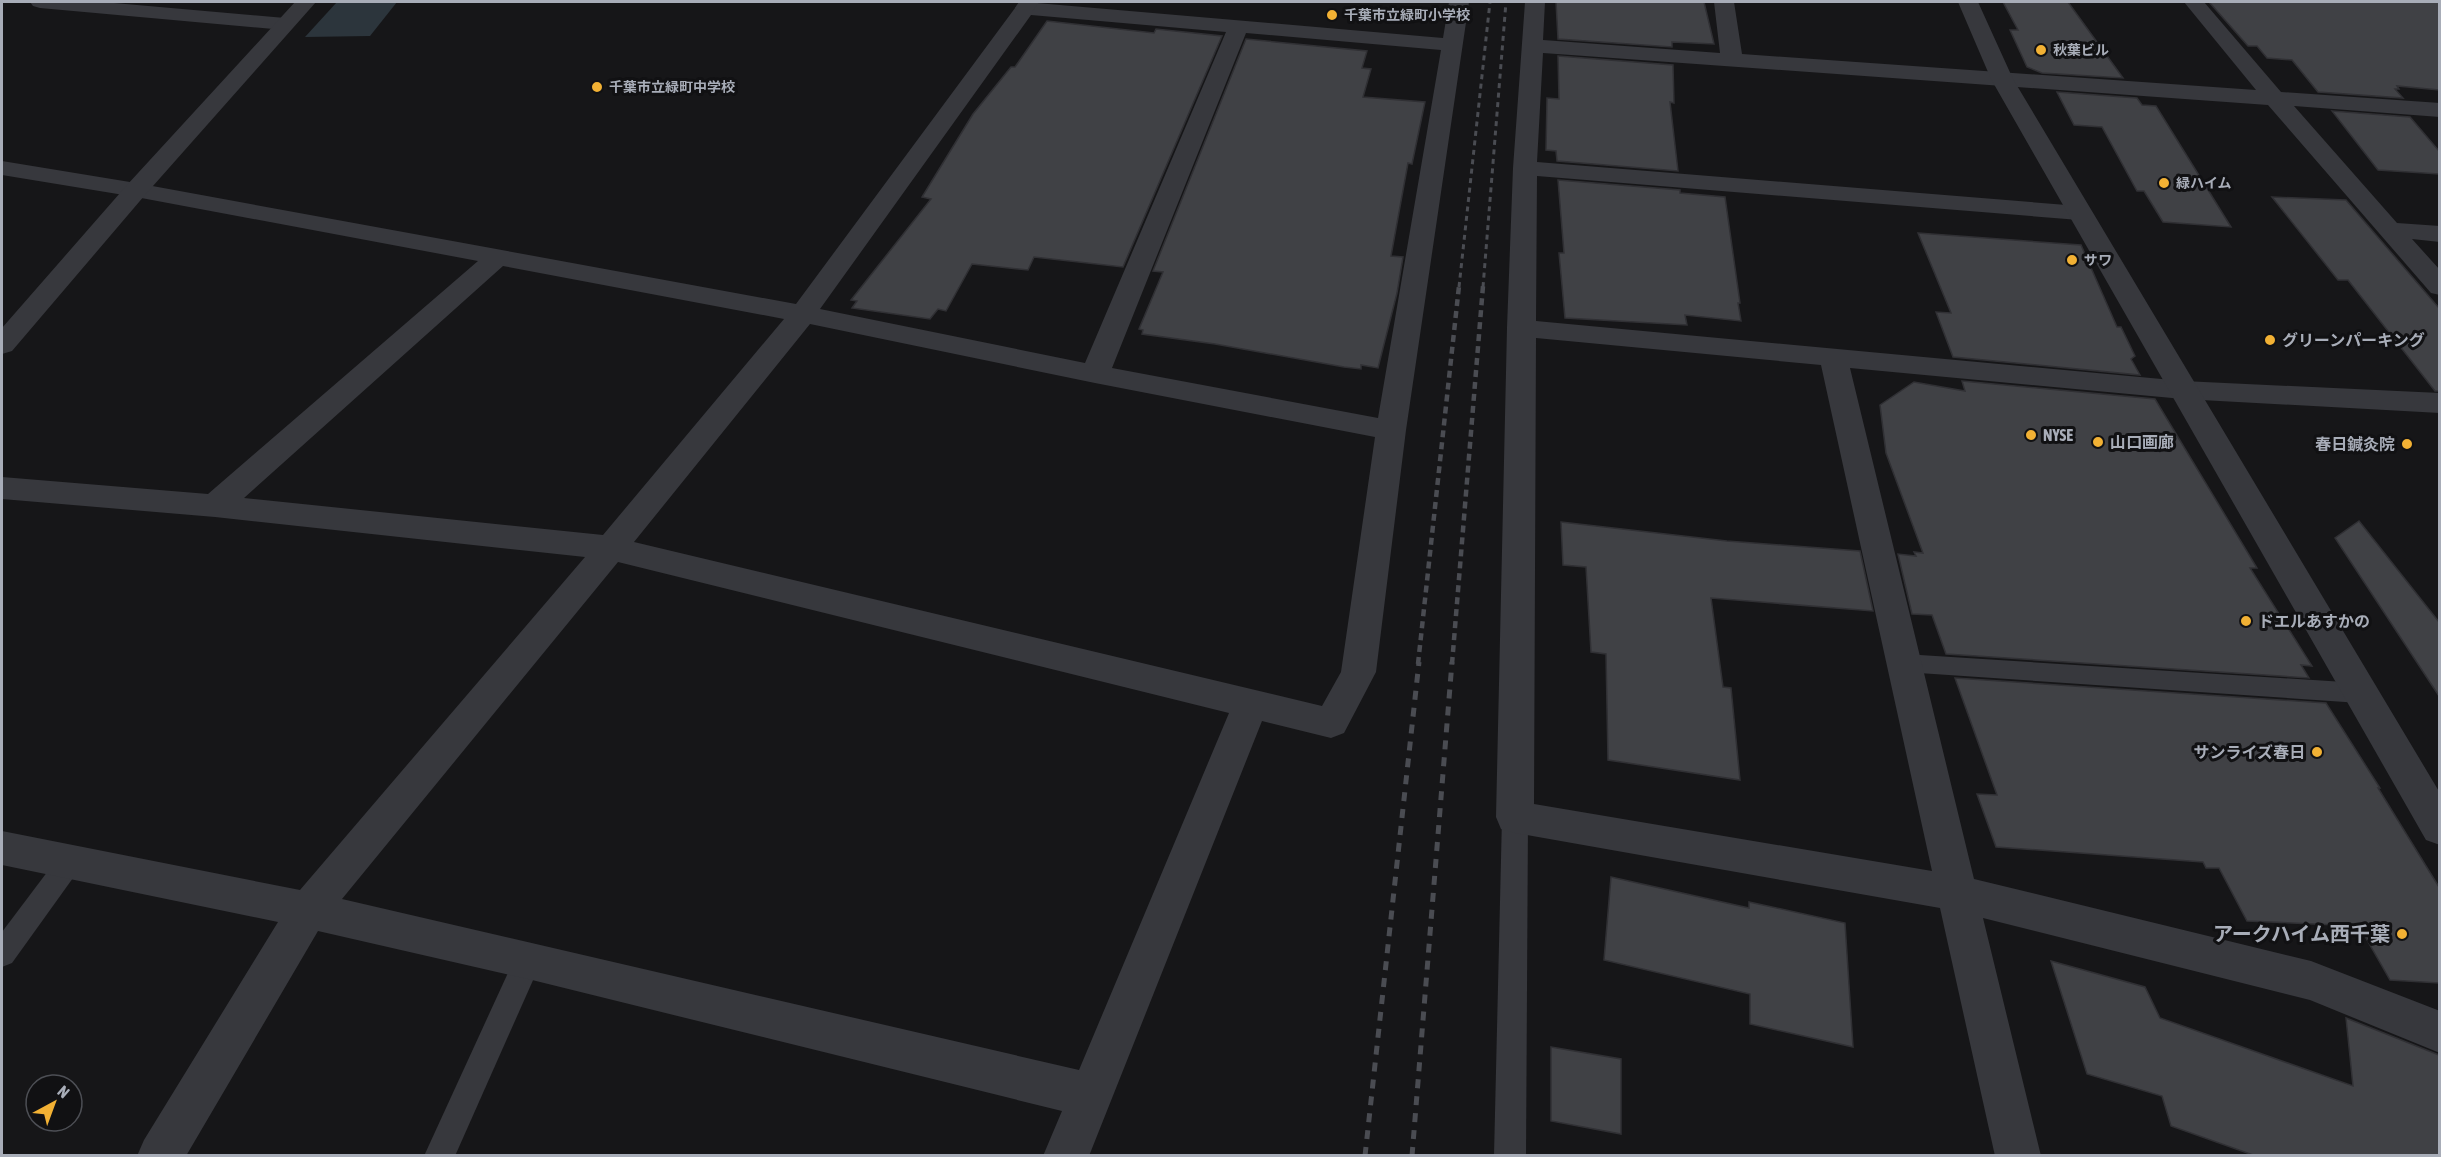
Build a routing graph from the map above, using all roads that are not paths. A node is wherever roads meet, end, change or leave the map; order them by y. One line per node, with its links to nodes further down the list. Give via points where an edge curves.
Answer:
1 (40, 2): 9 (street)
2 (306, 2): 9 (street)
3 (1459, 2): 11 (street)
4 (1535, 2): 12 (street)
5 (1724, 2): 13 (street)
6 (1968, 2): 14 (street)
7 (2194, 2): 15 (street)
8 (1027, 5): 10 (street); 25 (street)
9 (285, 24): 19 (street)
10 (1239, 26): 11 (street); 29 (street)
11 (1452, 45): 32 (street)
12 (1534, 46): 13 (street); 18 (street)
13 (1731, 60): 14 (street)
14 (2002, 79): 15 (street); 20 (street)
15 (2274, 98): 16 (street); 21 (street)
16 (2439, 110)
17 (2, 168): 19 (street)
18 (1525, 168): 20 (street); 26 (street)
19 (136, 190): 23 (street); 27 (street)
20 (2079, 213): 30 (street)
21 (2391, 230): 22 (street); 24 (street)
22 (2439, 234)
23 (497, 258): 25 (street); 34 (street)
24 (2439, 287)
25 (802, 314): 29 (street); 35 (street)
26 (1521, 328): 28 (street); 39 (street)
27 (2, 345)
28 (1833, 357): 30 (street); 36 (street)
29 (1095, 374): 32 (street)
30 (2183, 390): 31 (street); 37 (street)
31 (2439, 403)
32 (1391, 430): 38 (street, via 1358,672 1331,723)
33 (2, 488): 34 (street)
34 (215, 506): 35 (street)
35 (611, 548): 38 (street); 44 (street)
36 (1904, 663): 37 (lane); 43 (street)
37 (2360, 693): 40 (street)
38 (1250, 705): 48 (street)
39 (1515, 817): 43 (street); 52 (lane)
40 (2439, 828)
41 (2, 848): 42 (street)
42 (69, 863): 44 (street); 45 (lane)
43 (1956, 893): 47 (street, via 2311,981); 53 (street)
44 (308, 910): 46 (street); 49 (street)
45 (2, 954)
46 (528, 960): 48 (street); 50 (lane)
47 (2439, 1032)
48 (1089, 1095): 51 (street)
49 (160, 1155)
50 (439, 1155)
51 (1066, 1155)
52 (1510, 1155)
53 (2018, 1155)

